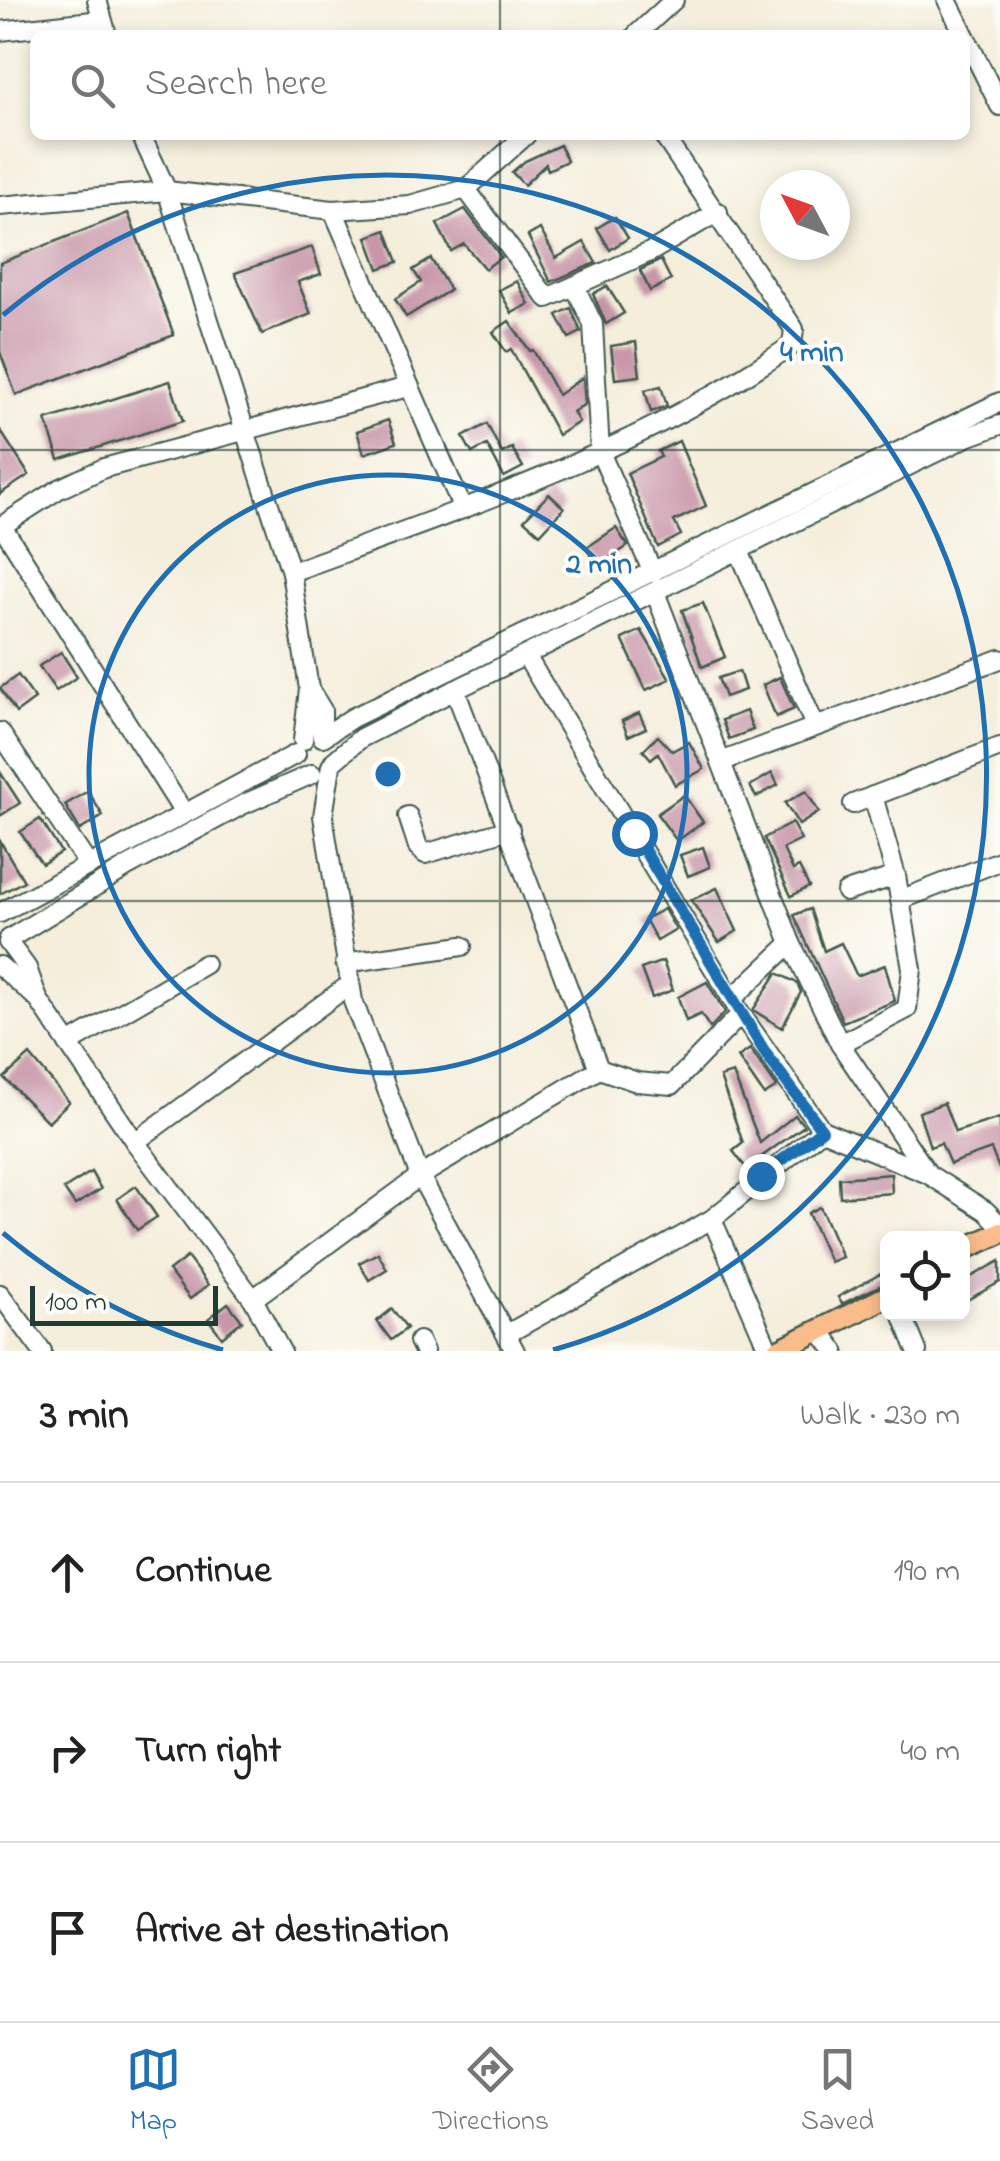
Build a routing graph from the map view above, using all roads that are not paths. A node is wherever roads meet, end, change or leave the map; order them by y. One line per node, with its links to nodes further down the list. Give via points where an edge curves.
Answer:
1 (97, 0): 4 (street)
2 (674, 0): 6 (street)
3 (947, 0): 7 (street)
4 (104, 28): 5 (street)
5 (0, 30)
6 (641, 30)
7 (963, 30)
8 (970, 42): 9 (street)
9 (998, 94)
10 (143, 140): 14 (street)
11 (521, 140): 13 (street)
12 (666, 140): 17 (street)
13 (466, 190): 16 (street, via 410,205); 18 (street, via 547,298)
14 (167, 191): 15 (street); 16 (street); 22 (street)
15 (0, 206)
16 (333, 210): 19 (street)
17 (718, 212): 18 (street); 23 (street, via 795,340 692,410)
18 (575, 287): 23 (street, via 594,332)
19 (408, 387): 22 (street); 24 (street)
20 (1000, 402): 28 (street)
21 (1000, 425): 26 (street)
22 (247, 433): 25 (street, via 104,468); 27 (street)
23 (600, 452): 24 (street); 28 (street)
24 (462, 509): 27 (street)
25 (1, 526): 44 (street)
26 (739, 551): 28 (street); 35 (street)
27 (291, 572): 31 (street)
28 (654, 583): 29 (street); 34 (street); 39 (street)
29 (526, 656): 32 (street); 62 (street)
30 (1000, 659): 35 (street)
31 (309, 689): 33 (street); 37 (street)
32 (455, 690): 40 (street, via 361,738); 47 (street)
33 (322, 710): 34 (street); 37 (street)
34 (352, 718): 37 (street)
35 (815, 726): 39 (street)
36 (0, 732): 49 (street)
37 (311, 742): 40 (street, via 333,747); 41 (street); 44 (street)
38 (1000, 747): 42 (street)
39 (723, 760): 54 (street)
40 (332, 764): 41 (street); 45 (street)
41 (307, 775): 45 (street); 55 (street, via 180,838)
42 (873, 796): 43 (street); 50 (street)
43 (853, 804)
44 (184, 814): 49 (street)
45 (323, 816): 57 (street)
46 (408, 816): 47 (street, via 425,854)
47 (510, 830): 65 (street)
48 (1000, 861): 52 (street)
49 (90, 866): 53 (street)
50 (896, 876): 51 (street); 52 (street)
51 (846, 892)
52 (900, 900): 64 (street, via 912,969 910,1002)
53 (0, 915): 55 (street)
54 (791, 942): 62 (street); 64 (street)
55 (6, 945): 61 (street, via 28,968)
56 (462, 946): 57 (street)
57 (345, 963): 60 (street)
58 (205, 964): 63 (street)
59 (0, 966): 61 (street)
60 (348, 985): 67 (street); 69 (street)
61 (38, 999): 63 (street)
62 (737, 1006): 65 (street, via 672,1085); 66 (street)
63 (68, 1044): 67 (street)
64 (840, 1044): 68 (street)
65 (599, 1069): 69 (street)
66 (822, 1130): 68 (street); 70 (street)
67 (136, 1142): 75 (street)
68 (928, 1174): 71 (street)
69 (420, 1176): 75 (street); 79 (street)
70 (712, 1219): 79 (street); 82 (street)
71 (1000, 1225)
72 (1000, 1233): 73 (main road)
73 (970, 1246)
74 (0, 1294): 80 (street)
75 (253, 1298): 81 (street)
76 (880, 1300): 78 (main road)
77 (905, 1321): 84 (street)
78 (820, 1331): 82 (main road); 83 (street)
79 (511, 1342)
80 (42, 1351)
81 (281, 1351)
82 (773, 1351)
83 (835, 1351)
84 (917, 1351)

